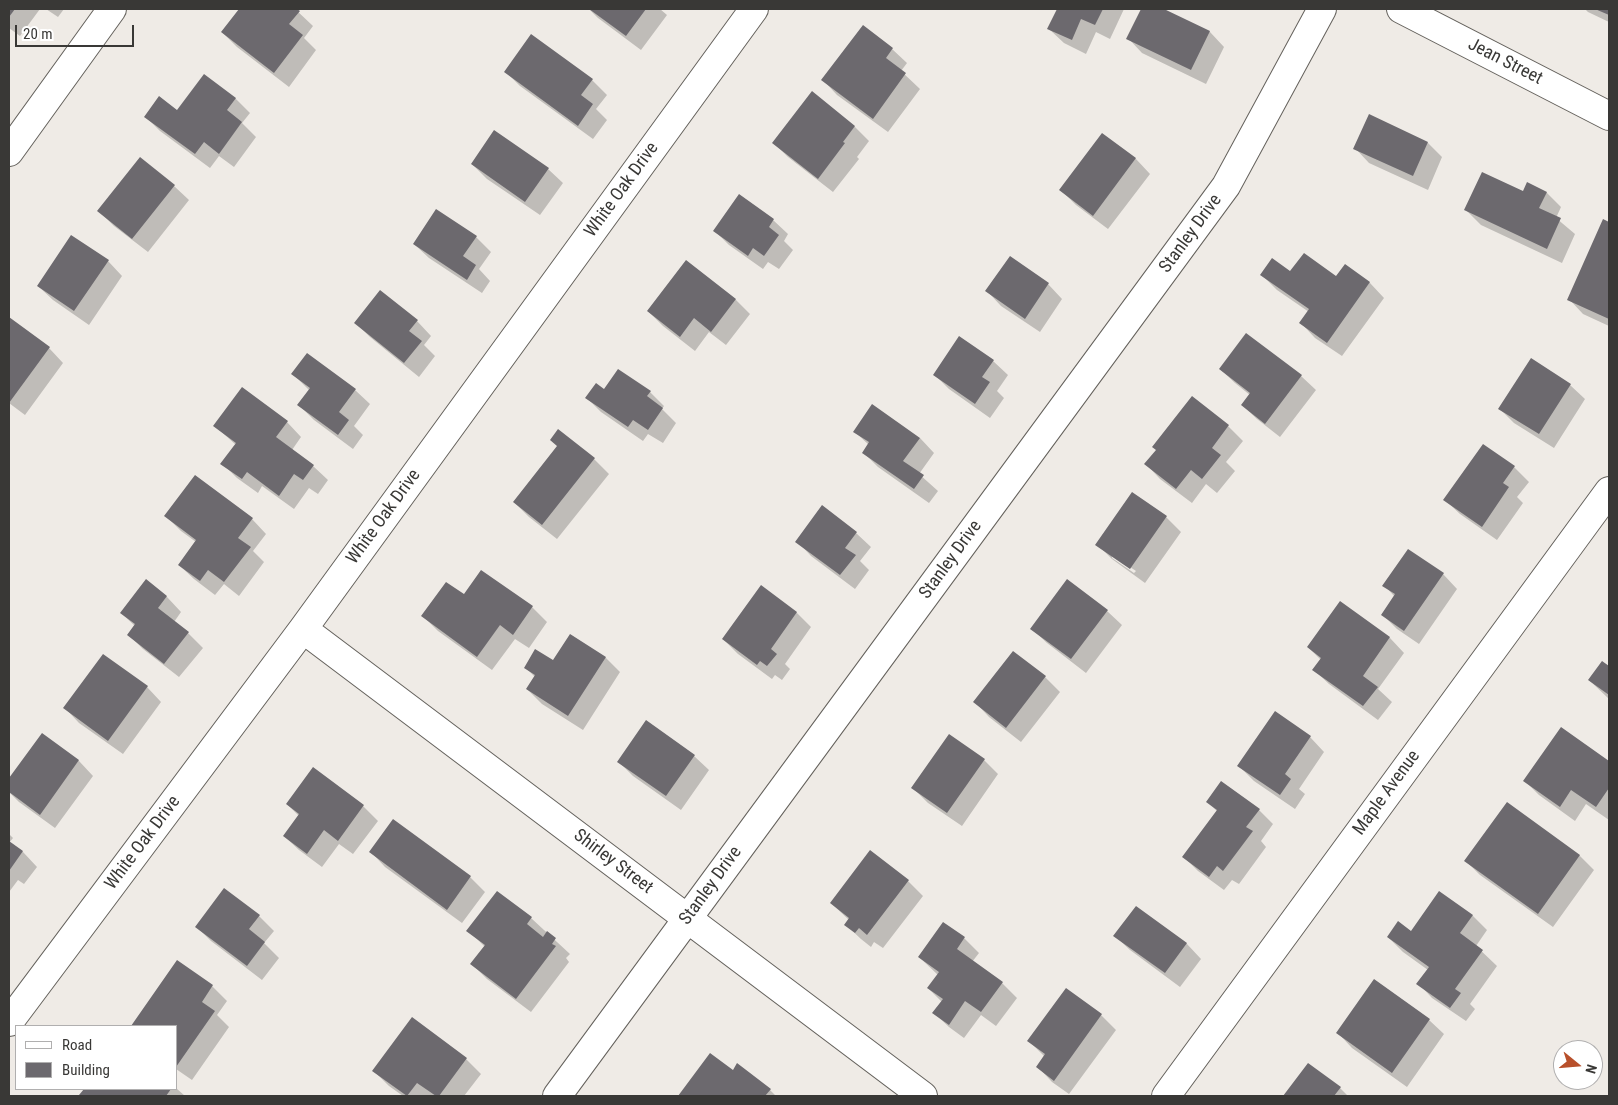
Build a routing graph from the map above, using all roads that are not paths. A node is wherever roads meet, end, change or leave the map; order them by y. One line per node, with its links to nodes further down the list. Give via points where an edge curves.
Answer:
1 (112, 9): 6 (street)
2 (754, 9): 8 (street, White Oak Drive)
3 (1322, 9): 9 (street, Stanley Drive, via 1226,186)
4 (1400, 9): 5 (street, Jean Street)
5 (1609, 116)
6 (9, 152)
7 (1609, 491): 13 (street, Maple Avenue)
8 (303, 629): 9 (street, Shirley Street); 10 (street, White Oak Drive)
9 (688, 917): 11 (street, Stanley Drive); 12 (street, Shirley Street)
10 (9, 1022)
11 (557, 1096)
12 (923, 1096)
13 (1166, 1096)

